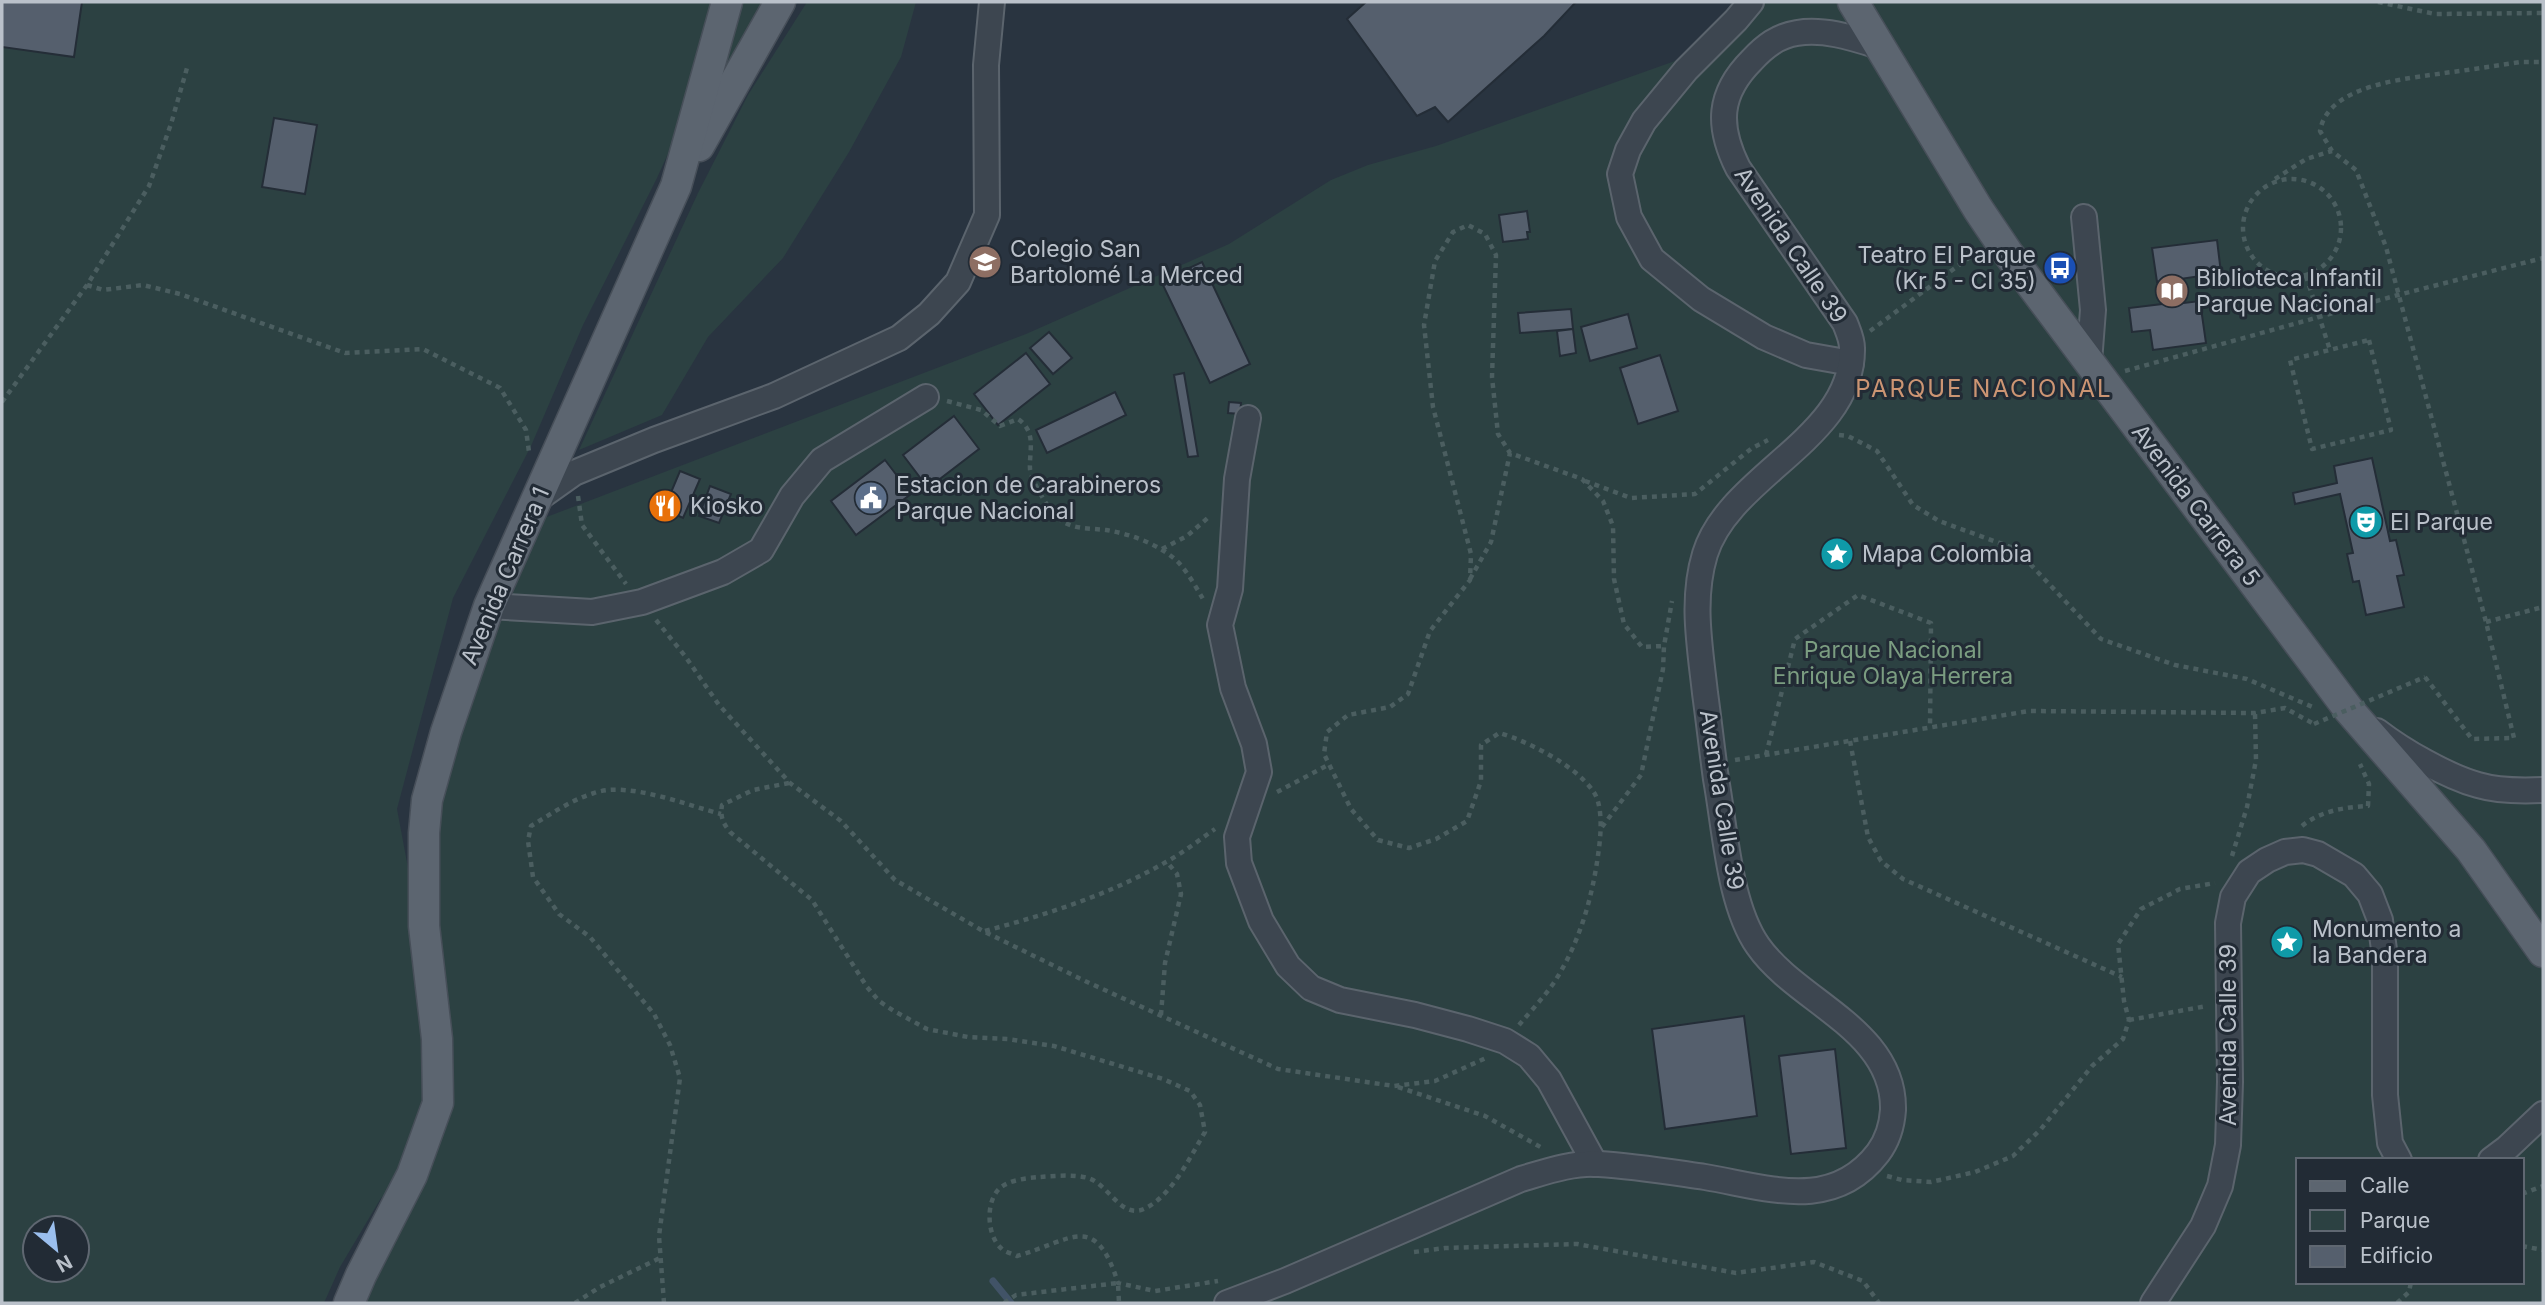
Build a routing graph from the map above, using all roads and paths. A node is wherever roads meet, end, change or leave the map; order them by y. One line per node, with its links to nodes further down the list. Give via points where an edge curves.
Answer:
1 (727, 2): 13 (main road, Avenida Carrera 1)
2 (780, 2): 13 (main road)
3 (992, 2): 30 (street, via 986,65 988,215 958,282 899,338 774,396)
4 (1751, 2): 22 (street, via 1644,121 1620,174 1629,217 1652,259 1701,299 1764,337 1806,355)
5 (1853, 2): 8 (main road, Avenida Carrera 5)
6 (2378, 2): 7 (path, via 2435,14)
7 (2543, 13)
8 (1882, 47): 15 (main road, Avenida Carrera 5); 22 (street, Avenida Calle 39, via 1827,33 1779,37 1740,72 1727,94 1724,112 1727,146 1738,168 1845,323)
9 (2543, 62): 11 (path, via 2378,83 2350,94 2321,124 2320,131)
10 (187, 68): 18 (path, via 149,186)
11 (2332, 150): 12 (path, via 2306,159); 19 (path, via 2356,170)
12 (2271, 181): 17 (path, via 2248,205 2243,237 2249,253 2273,274); 17 (path, via 2303,180 2318,186 2338,211 2339,242 2332,256)
13 (676, 186): 33 (main road, Avenida Carrera 1)
14 (2084, 217): 23 (street)
15 (1997, 237): 22 (path); 23 (main road, Avenida Carrera 5)
16 (2543, 258): 19 (path)
17 (2306, 276): 20 (path)
18 (87, 285): 25 (path); 33 (path, via 103,290 143,285 180,294 345,353 423,349 500,388 526,429)
19 (2399, 295): 20 (path); 39 (path)
20 (2319, 317): 21 (path); 23 (path)
21 (2330, 350): 21 (path, via 2369,340 2391,430 2312,449 2290,360)
22 (1852, 354): 27 (street, Avenida Calle 39, via 1849,376 1834,406)
23 (2095, 370): 43 (main road, Avenida Carrera 5)
24 (926, 397): 34 (path, via 981,410 1000,426 1018,419 1031,442 1030,470 1055,515 1087,530 1117,533); 36 (street, via 822,460 792,496 761,550 723,572)
25 (2, 402)
26 (1248, 418): 31 (street)
27 (1811, 434): 43 (path, via 1848,436 1877,451 1913,505 1939,521 2016,549 2101,639 2175,664 2247,680); 48 (street, Avenida Calle 39, via 1752,488 1720,525 1705,552 1697,623)
28 (1771, 439): 32 (path, via 1752,448 1695,494 1631,499)
29 (1510, 453): 32 (path); 35 (path, via 1491,542); 35 (path, via 1498,434 1492,377 1496,254 1485,234 1468,226 1453,232 1435,261 1424,325 1433,407 1471,554)
30 (574, 473): 33 (street); 36 (path, via 582,525)
31 (1237, 479): 34 (path, via 1209,518); 40 (street, via 1230,589)
32 (1583, 479): 41 (path, via 1603,501 1613,526 1614,579 1625,624 1642,647)
33 (536, 500): 37 (main road, Avenida Carrera 1)
34 (1162, 549): 40 (path, via 1180,564)
35 (1470, 580): 49 (path, via 1430,631 1408,694 1390,707 1348,715 1327,732 1324,754)
36 (642, 603): 37 (street, via 593,612); 50 (path, via 719,705)
37 (489, 606): 79 (main road, Avenida Carrera 1, via 427,800 424,926 437,1039 438,1102 412,1175)
38 (2543, 607): 39 (path)
39 (2486, 622): 42 (path, bridge, via 2514,737 2472,739 2425,677 2314,724 2285,708)
40 (1220, 625): 52 (street, via 1233,688 1254,744 1259,772)
41 (1664, 646)
42 (2255, 713): 44 (path, via 2029,711); 56 (path, via 2256,760)
43 (2342, 716): 51 (street, via 2477,785); 58 (main road, Avenida Carrera 5, via 2471,850)
44 (1930, 727): 45 (path); 46 (path, via 1931,624 1858,595 1795,639)
45 (1850, 741): 46 (path); 59 (path, via 1868,836 1881,861 1903,879)
46 (1766, 755): 48 (path)
47 (2356, 755): 54 (path, via 2369,785 2368,806 2344,807 2307,821 2287,838)
48 (1714, 763): 69 (street, Avenida Calle 39, via 1736,897 1757,944 1784,975 1867,1043 1889,1081 1893,1101 1888,1137)
49 (1328, 765): 52 (path); 63 (path, via 1351,809 1378,840 1409,848 1467,821 1481,781 1481,745 1499,733 1523,740 1574,772 1595,792 1602,827 1584,925 1553,984)
50 (790, 783): 53 (path, via 739,796 722,805); 57 (path, via 841,821 895,880)
51 (2543, 790)
52 (1249, 807): 55 (path); 63 (street, via 1237,837 1242,873 1261,920 1288,966 1311,988 1340,1000 1415,1015)
53 (721, 814): 75 (path, via 629,790 596,792 531,826 528,841 533,877 559,914 590,937 654,1014 670,1045 680,1078); 76 (path, via 730,832 812,900 867,986 894,1011 927,1028 968,1037 1054,1046 1190,1091 1200,1105 1205,1132 1164,1194 1146,1208 1127,1210 1090,1178 1068,1176 1010,1182 998,1190 992,1202 993,1235 1002,1249 1017,1255 1069,1237 1086,1237 1099,1242)
54 (2303, 850): 56 (street, Avenida Calle 39); 66 (street, via 2354,875 2370,894 2380,920 2385,957 2385,1095 2390,1143)
55 (1167, 862): 57 (path, via 1053,912); 61 (path, via 1177,874 1181,894 1165,963)
56 (2240, 864): 59 (path, via 2224,881 2180,889 2141,909 2118,944); 60 (street, Avenida Calle 39, via 2228,923)
57 (983, 931): 61 (path)
58 (2543, 953)
59 (2122, 977): 62 (path)
60 (2229, 1002): 62 (path); 85 (street, Avenida Calle 39, via 2228,1144 2220,1186 2203,1226)
61 (1161, 1015): 64 (path, via 1278,1069)
62 (2129, 1020): 69 (path, via 2123,1040 2092,1066 2013,1156 1975,1172 1931,1182)
63 (1505, 1041): 64 (path, via 1483,1060 1435,1081); 68 (street, via 1529,1056 1549,1080)
64 (1395, 1086): 68 (path, via 1485,1116)
65 (2543, 1114): 67 (street)
66 (2398, 1158)
67 (2494, 1158)
68 (1585, 1165): 69 (street, Avenida Calle 39, via 1705,1177 1785,1193 1829,1188); 78 (street, Avenida Calle 39, via 1521,1179 1285,1281)
69 (1863, 1169)
70 (2543, 1186): 71 (path)
71 (2524, 1193)
72 (2524, 1246): 73 (path)
73 (2543, 1250)
74 (1404, 1254): 84 (path, via 1445,1248 1577,1244 1736,1273 1814,1262 1863,1281)
75 (660, 1258): 80 (path); 81 (path)
76 (1118, 1283): 78 (path, via 1155,1291); 82 (path, via 1016,1295); 83 (path)
77 (2411, 1284): 86 (path)
78 (1226, 1292)
79 (349, 1303)
80 (575, 1303)
81 (664, 1303)
82 (1003, 1303)
83 (1119, 1303)
84 (1880, 1303)
85 (2153, 1303)
86 (2397, 1303)

